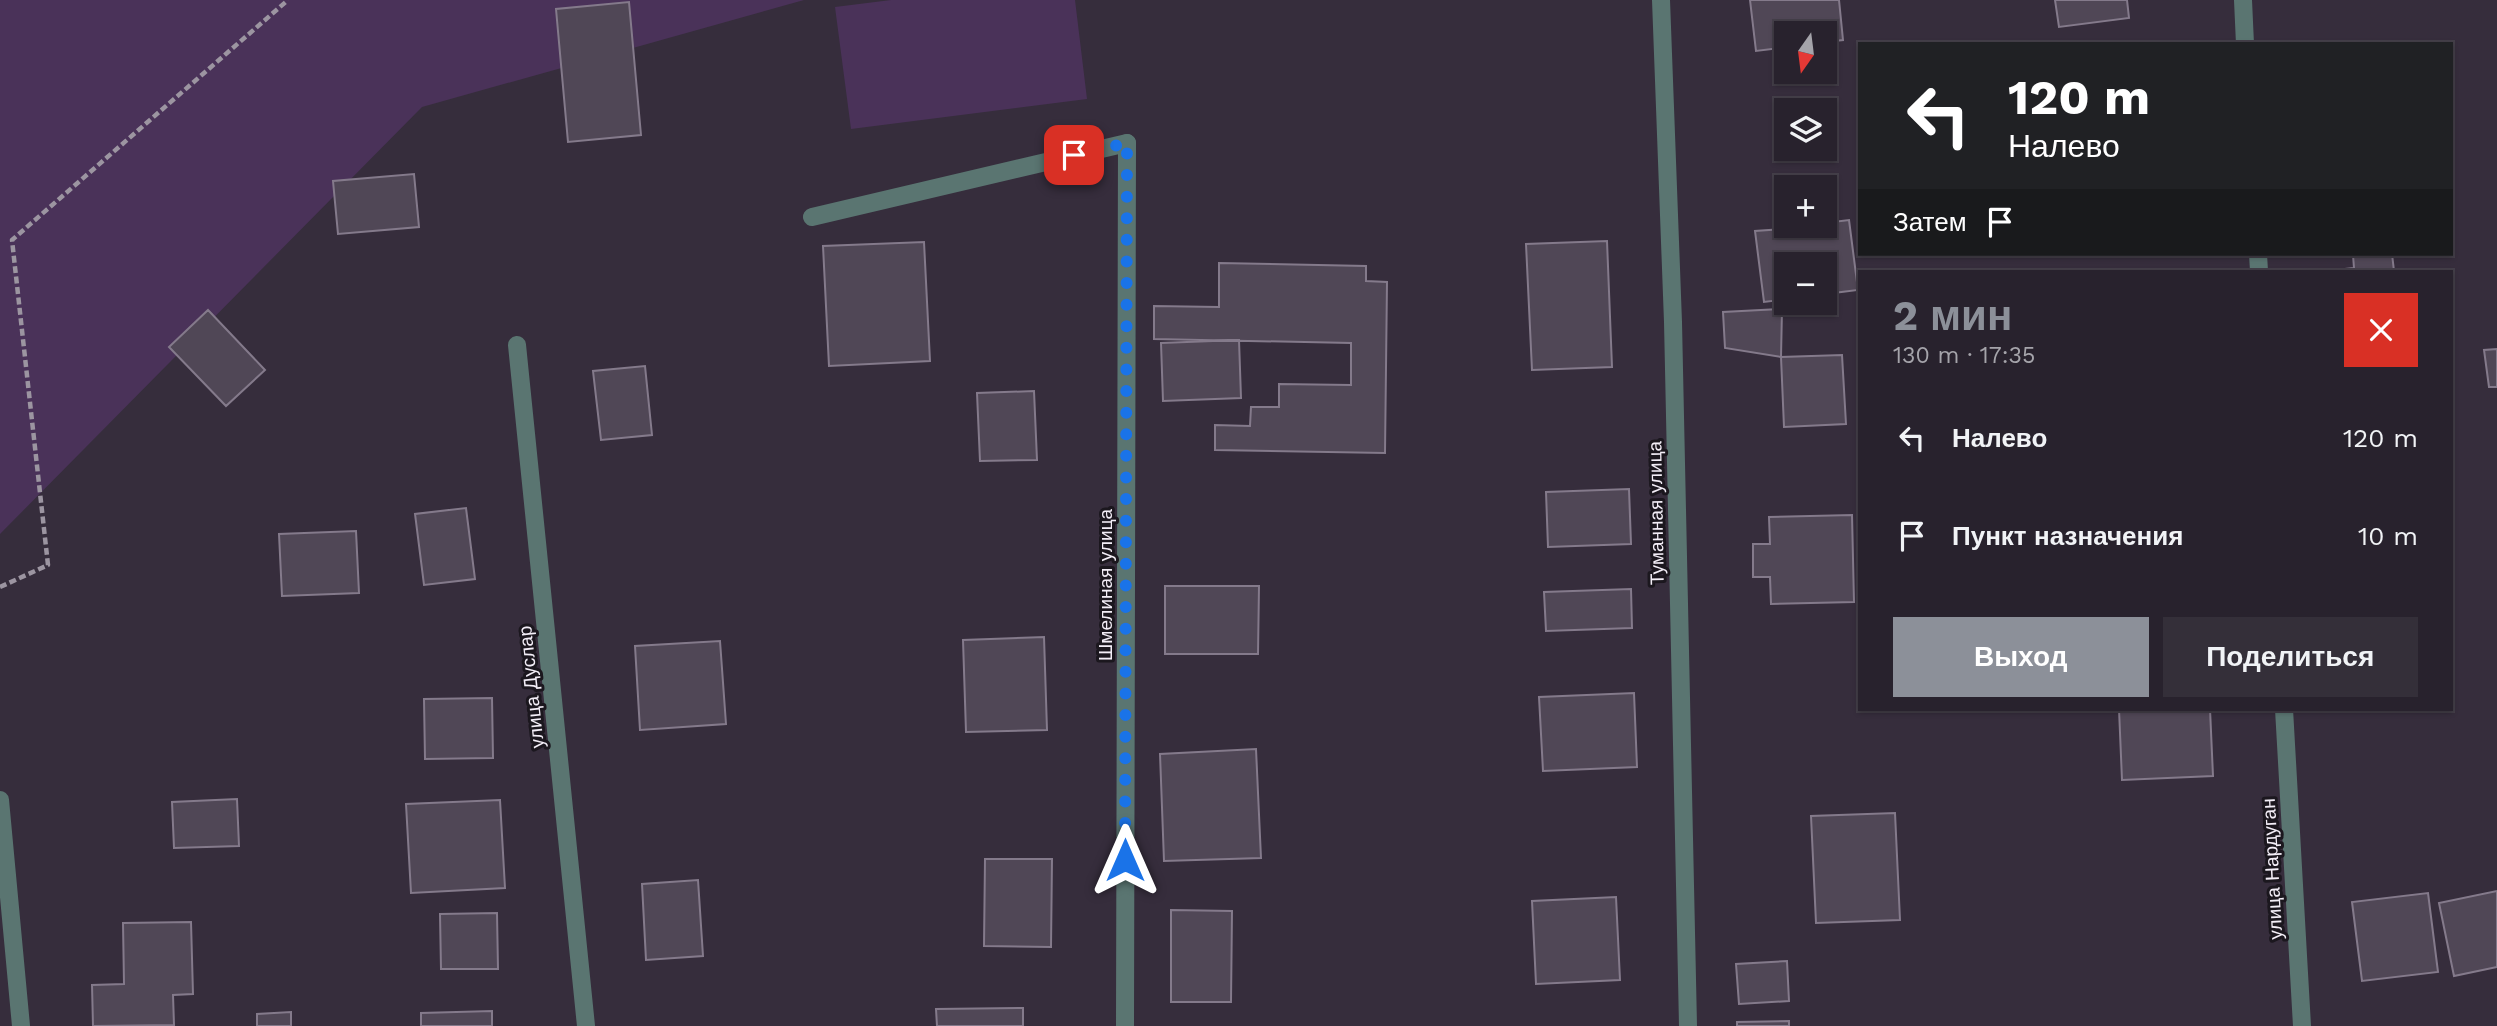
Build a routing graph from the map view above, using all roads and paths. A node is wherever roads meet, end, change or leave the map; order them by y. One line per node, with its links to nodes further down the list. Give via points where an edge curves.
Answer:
1 (288, 0): 7 (path, via 12,240 48,565)
2 (1661, 0): 13 (street, Туманная улица)
3 (2243, 0): 4 (street)
4 (2245, 42)
5 (812, 216): 12 (street, Шмелиная улица, via 1127,143)
6 (517, 345): 11 (street, улица Дуслар)
7 (0, 587)
8 (2284, 711): 14 (street, улица Нардуган)
9 (0, 800): 10 (street)
10 (21, 1026)
11 (586, 1026)
12 (1125, 1026)
13 (1688, 1026)
14 (2302, 1026)

